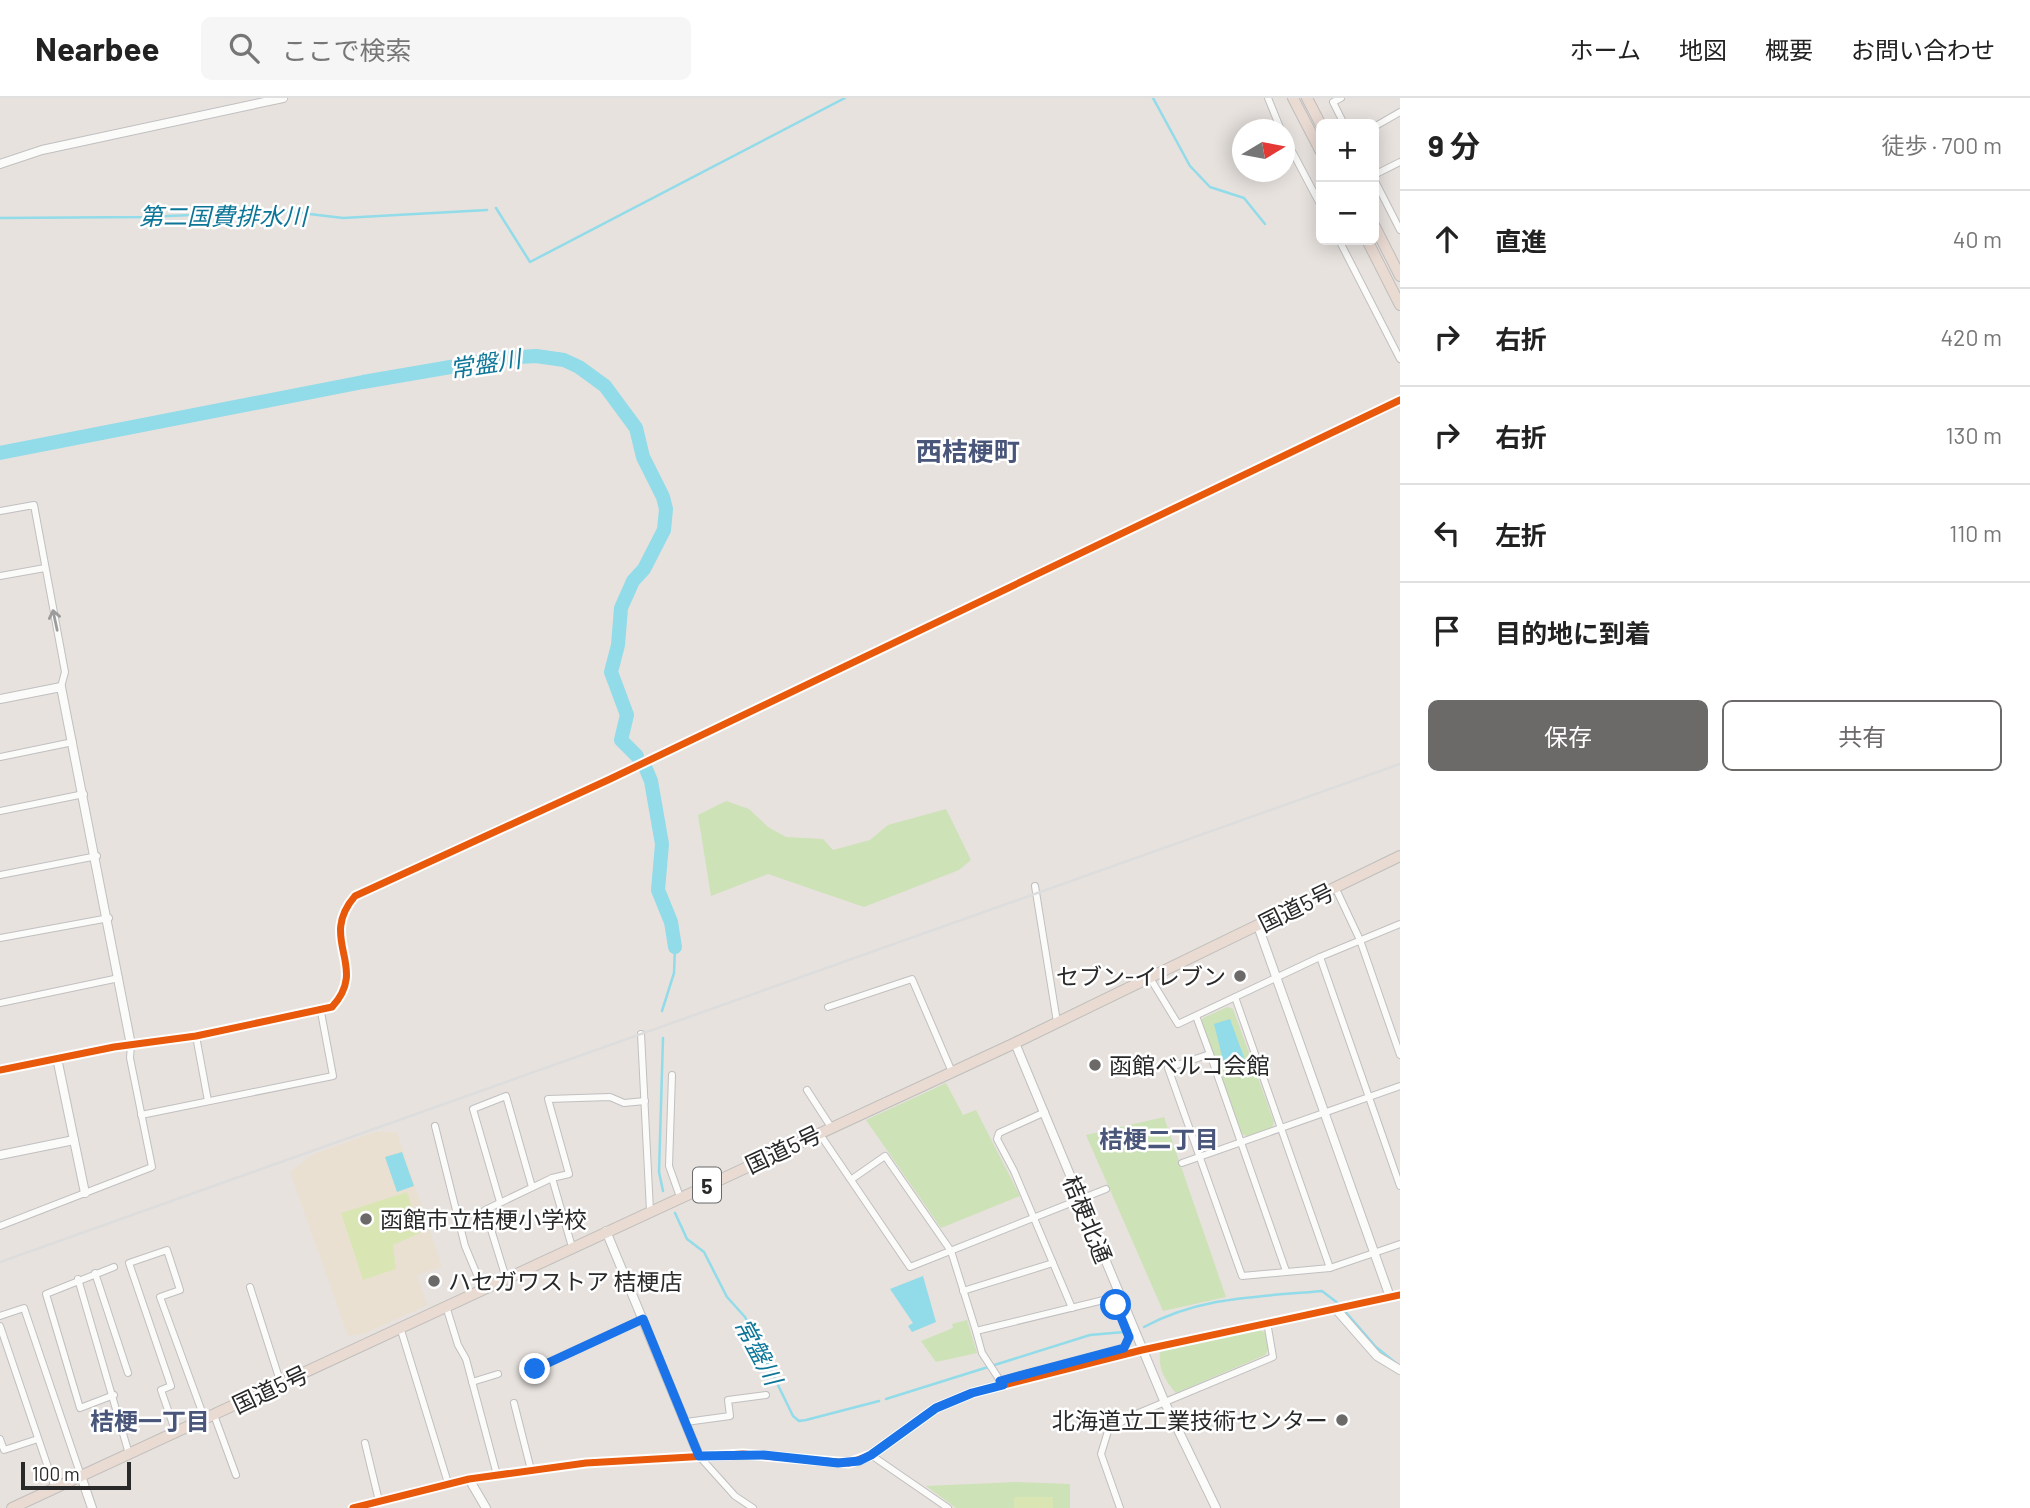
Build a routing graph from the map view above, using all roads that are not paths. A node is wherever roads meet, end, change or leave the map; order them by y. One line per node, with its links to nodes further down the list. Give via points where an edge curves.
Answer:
1 (283, 98): 14 (street, via 42,150)
2 (1268, 98): 7 (street)
3 (1293, 98): 11 (highway)
4 (1307, 98): 8 (highway)
5 (1341, 98): 9 (street, via 1333,102)
6 (1400, 112): 10 (street)
7 (1277, 119)
8 (1318, 119)
9 (1342, 119)
10 (1379, 124)
11 (1316, 142)
12 (1295, 156): 17 (street)
13 (1400, 162): 15 (street)
14 (0, 164)
15 (1379, 174)
16 (1376, 182): 18 (street)
17 (1316, 194)
18 (1400, 230)
19 (1379, 235): 22 (highway)
20 (1342, 245): 24 (street)
21 (1370, 245): 23 (highway)
22 (1400, 276)
23 (1400, 305)
24 (1400, 359)
25 (1400, 400): 52 (street, via 608,780 355,896 340,919 346,985 332,1007)
26 (0, 511): 27 (street, via 34,505)
27 (45, 568): 28 (street); 29 (street, one-way to 27, via 65,672)
28 (0, 576)
29 (61, 687): 30 (street); 31 (street)
30 (0, 699)
31 (73, 741): 32 (street); 33 (street)
32 (0, 757)
33 (84, 794): 34 (street); 35 (street)
34 (0, 811)
35 (97, 856): 37 (street); 40 (street)
36 (1400, 856): 39 (highway, 国道5号 / 5)
37 (0, 875)
38 (1035, 887): 54 (street)
39 (1335, 887): 42 (highway, 国道5号 / 5); 44 (street)
40 (109, 918): 43 (street); 47 (street)
41 (1400, 925): 44 (street)
42 (1258, 926): 46 (street); 48 (highway, 国道5号 / 5)
43 (0, 939)
44 (1360, 940): 45 (street); 60 (street)
45 (1320, 957): 46 (street); 67 (street)
46 (1276, 977): 49 (street); 71 (street)
47 (119, 978): 50 (street); 58 (street)
48 (1150, 978): 53 (street, via 1178,1024); 54 (highway, 国道5号 / 5)
49 (1235, 997): 53 (street); 75 (street)
50 (0, 1003)
51 (828, 1007): 63 (street, via 912,979)
52 (321, 1012): 56 (street); 68 (street, via 333,1076)
53 (1196, 1016): 59 (street)
54 (1057, 1022): 57 (highway, 国道5号 / 5)
55 (641, 1034): 69 (street)
56 (196, 1036): 58 (street); 68 (street)
57 (1015, 1043): 63 (highway, 国道5号 / 5); 70 (street, 桔梗北通)
58 (131, 1045): 61 (street); 72 (street)
59 (1210, 1054): 78 (street); 80 (street, via 1168,1068)
60 (1400, 1055)
61 (57, 1058): 62 (street); 77 (street)
62 (0, 1070)
63 (952, 1072): 74 (highway, 国道5号 / 5)
64 (672, 1075): 88 (street, via 669,1166)
65 (1400, 1086): 67 (street)
66 (807, 1090): 74 (street)
67 (1369, 1097): 71 (street); 84 (street)
68 (208, 1101): 72 (street)
69 (645, 1101): 82 (street, via 548,1099 569,1174); 91 (street)
70 (1045, 1112): 89 (street, 桔梗北通); 92 (street, via 999,1133 997,1139)
71 (1324, 1113): 75 (street); 98 (street)
72 (141, 1115): 87 (street, via 152,1167)
73 (435, 1126): 107 (street, via 465,1246)
74 (831, 1127): 76 (highway, 国道5号 / 5)
75 (1281, 1128): 78 (street); 101 (street)
76 (819, 1133): 83 (street); 88 (highway, 国道5号 / 5)
77 (74, 1140): 79 (street); 87 (street)
78 (1240, 1142): 80 (street); 102 (street)
79 (0, 1155)
80 (1201, 1157): 81 (street); 102 (street, via 1242,1276)
81 (1182, 1163)
82 (552, 1178): 85 (street); 96 (street)
83 (852, 1178): 97 (street, via 910,1267); 97 (street, via 885,1156)
84 (1400, 1186)
85 (533, 1187): 90 (street); 90 (street, via 506,1096 473,1109)
86 (1106, 1189): 89 (street)
87 (85, 1193): 93 (street)
88 (680, 1197): 91 (highway, 国道5号 / 5)
89 (1080, 1199): 92 (street); 111 (street, 桔梗北通)
90 (500, 1202): 104 (street, via 485,1210)
91 (650, 1211): 94 (highway, 国道5号 / 5)
92 (1034, 1217): 97 (street); 99 (street)
93 (0, 1226)
94 (606, 1231): 96 (highway, 国道5号 / 5); 116 (street)
95 (1400, 1244): 98 (street)
96 (572, 1247): 104 (highway, 国道5号 / 5)
97 (951, 1251): 108 (street)
98 (1374, 1253): 101 (street); 110 (street)
99 (1053, 1263): 108 (street); 114 (street)
100 (114, 1267): 103 (street)
101 (1330, 1268): 102 (street)
102 (1286, 1271)
103 (96, 1273): 105 (street); 124 (street)
104 (506, 1278): 107 (highway, 国道5号 / 5)
105 (78, 1279): 129 (street); 129 (street, via 46,1294 80,1408)
106 (250, 1287): 128 (street)
107 (483, 1289): 112 (highway, 国道5号 / 5)
108 (964, 1291): 120 (street)
109 (1400, 1295): 110 (street)
110 (1390, 1297): 113 (street)
111 (1117, 1300): 114 (street); 121 (street, 桔梗北通); 127 (street, via 1129,1337 1124,1348)
112 (446, 1306): 119 (highway, 国道5号 / 5); 126 (street)
113 (1340, 1307): 117 (street); 123 (street, via 1377,1356)
114 (1072, 1308): 120 (street)
115 (0, 1316): 145 (street, via 24,1308)
116 (643, 1319): 122 (street); 134 (street)
117 (1267, 1322): 121 (street); 132 (street, via 1273,1357)
118 (0, 1326): 137 (street)
119 (400, 1327): 128 (highway, 国道5号 / 5); 147 (street)
120 (976, 1331): 127 (street, via 982,1353)
121 (1142, 1350): 127 (street); 132 (street, 桔梗北通)
122 (535, 1369)
123 (1400, 1370)
124 (128, 1373)
125 (498, 1374): 126 (street)
126 (472, 1382): 144 (street)
127 (1001, 1383): 140 (street, via 936,1408)
128 (281, 1384): 133 (highway, 国道5号 / 5)
129 (114, 1395): 139 (street)
130 (766, 1395): 134 (street, via 728,1400 730,1416)
131 (514, 1403): 142 (street)
132 (1165, 1403): 156 (street, via 1118,1422 1103,1441 1102,1459); 157 (street, 桔梗北通)
133 (210, 1418): 135 (highway, 国道5号 / 5); 135 (street, via 160,1297 180,1290 167,1250 129,1263 171,1386 161,1390); 143 (street)
134 (686, 1422): 141 (street)
135 (176, 1433): 139 (highway, 国道5号 / 5)
136 (0, 1439): 137 (street, via 4,1450)
137 (38, 1439): 148 (street)
138 (365, 1443): 149 (street)
139 (129, 1454): 145 (highway, 国道5号 / 5)
140 (871, 1455): 141 (street, via 838,1463 764,1455); 155 (street)
141 (699, 1456): 142 (street); 154 (street)
142 (531, 1470): 144 (street)
143 (236, 1475)
144 (497, 1475): 146 (street)
145 (81, 1476): 148 (highway, 国道5号 / 5); 151 (street)
146 (469, 1479): 147 (street); 153 (street)
147 (449, 1483): 149 (street)
148 (54, 1488): 150 (highway, 国道5号 / 5)
149 (379, 1501): 152 (street)
150 (12, 1508)
151 (92, 1508)
152 (353, 1508)
153 (486, 1508)
154 (753, 1508)
155 (948, 1508)
156 (1120, 1508)
157 (1216, 1508)

